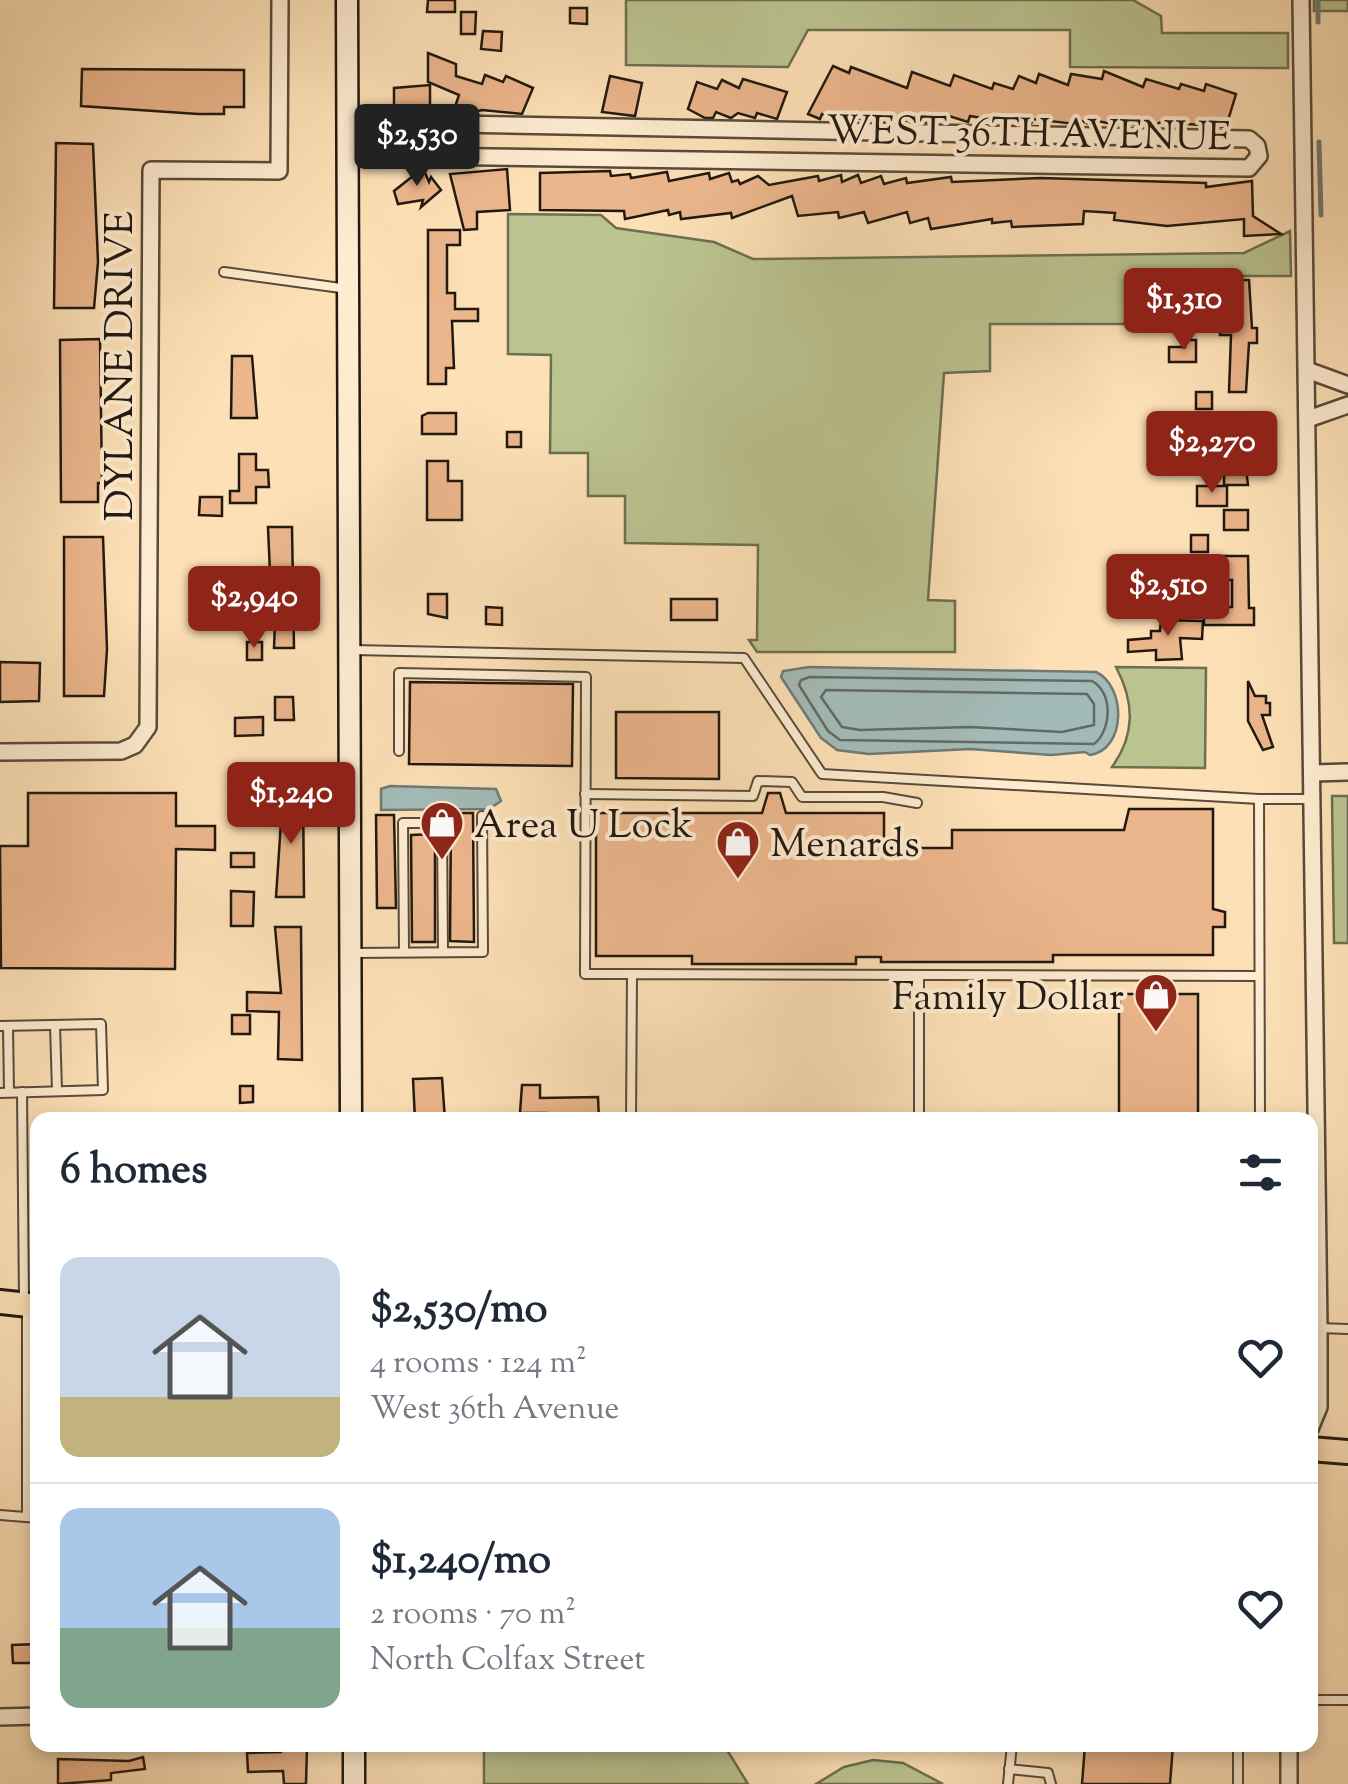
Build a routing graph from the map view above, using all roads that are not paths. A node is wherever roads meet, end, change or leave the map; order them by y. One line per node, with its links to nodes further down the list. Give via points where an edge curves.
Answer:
1 (280, 0): 16 (street, DYLANE DRIVE, via 279,171 151,170 149,722 141,739 121,751)
2 (347, 0): 4 (street)
3 (1301, 0): 10 (street)
4 (347, 122): 5 (street, WEST 36TH AVENUE); 6 (street)
5 (823, 130): 7 (street); 7 (street, WEST 36TH AVENUE, via 1249,138 1259,156 1249,168)
6 (347, 156): 7 (street, WEST 36TH AVENUE); 9 (street)
7 (823, 162)
8 (224, 272): 9 (lane)
9 (348, 290): 14 (street)
10 (1307, 370): 11 (street); 13 (street)
11 (1348, 385)
12 (1348, 405): 13 (street)
13 (1308, 418): 18 (street)
14 (349, 650): 20 (lane, via 744,658 822,774); 26 (street)
15 (399, 751): 19 (lane, via 399,673 586,676)
16 (0, 752)
17 (1348, 772): 18 (street)
18 (1313, 773): 21 (street)
19 (585, 794): 22 (lane, via 753,796 758,780 792,782 802,797); 27 (lane, via 585,974)
20 (1259, 799): 21 (lane); 29 (lane)
21 (1313, 800): 39 (street)
22 (917, 803)
23 (482, 816): 25 (lane, via 483,952)
24 (404, 952): 25 (lane); 25 (lane, via 403,823 442,822); 26 (lane)
25 (443, 952)
26 (350, 953): 35 (street)
27 (632, 974): 28 (lane); 36 (lane)
28 (920, 975): 29 (lane); 37 (lane)
29 (1259, 976): 38 (lane)
30 (55, 1024): 31 (lane); 32 (lane); 32 (lane, via 102,1024 102,1090)
31 (4, 1026): 33 (lane)
32 (56, 1091): 34 (lane)
33 (5, 1092): 34 (lane)
34 (22, 1092): 41 (lane)
35 (352, 1112)
36 (631, 1112)
37 (920, 1112)
38 (1260, 1112)
39 (1314, 1112)
40 (1318, 1295): 42 (street)
41 (22, 1305): 44 (lane)
42 (1319, 1328): 43 (lane); 46 (street)
43 (1348, 1329)
44 (27, 1368): 45 (lane); 50 (lane)
45 (30, 1369)
46 (1318, 1409)
47 (1318, 1450): 48 (main road)
48 (1348, 1452)
49 (0, 1515): 50 (lane)
50 (27, 1517): 51 (lane)
51 (30, 1517)
52 (1318, 1700): 53 (lane)
53 (1348, 1700)
54 (30, 1716): 55 (street)
55 (0, 1717)
56 (354, 1752): 61 (street)
57 (1011, 1752): 60 (lane)
58 (1238, 1752): 64 (lane)
59 (1289, 1752): 65 (street)
60 (1009, 1769): 62 (lane); 63 (lane, via 1048,1774)
61 (354, 1784)
62 (1008, 1784)
63 (1051, 1784)
64 (1238, 1784)
65 (1290, 1784)

